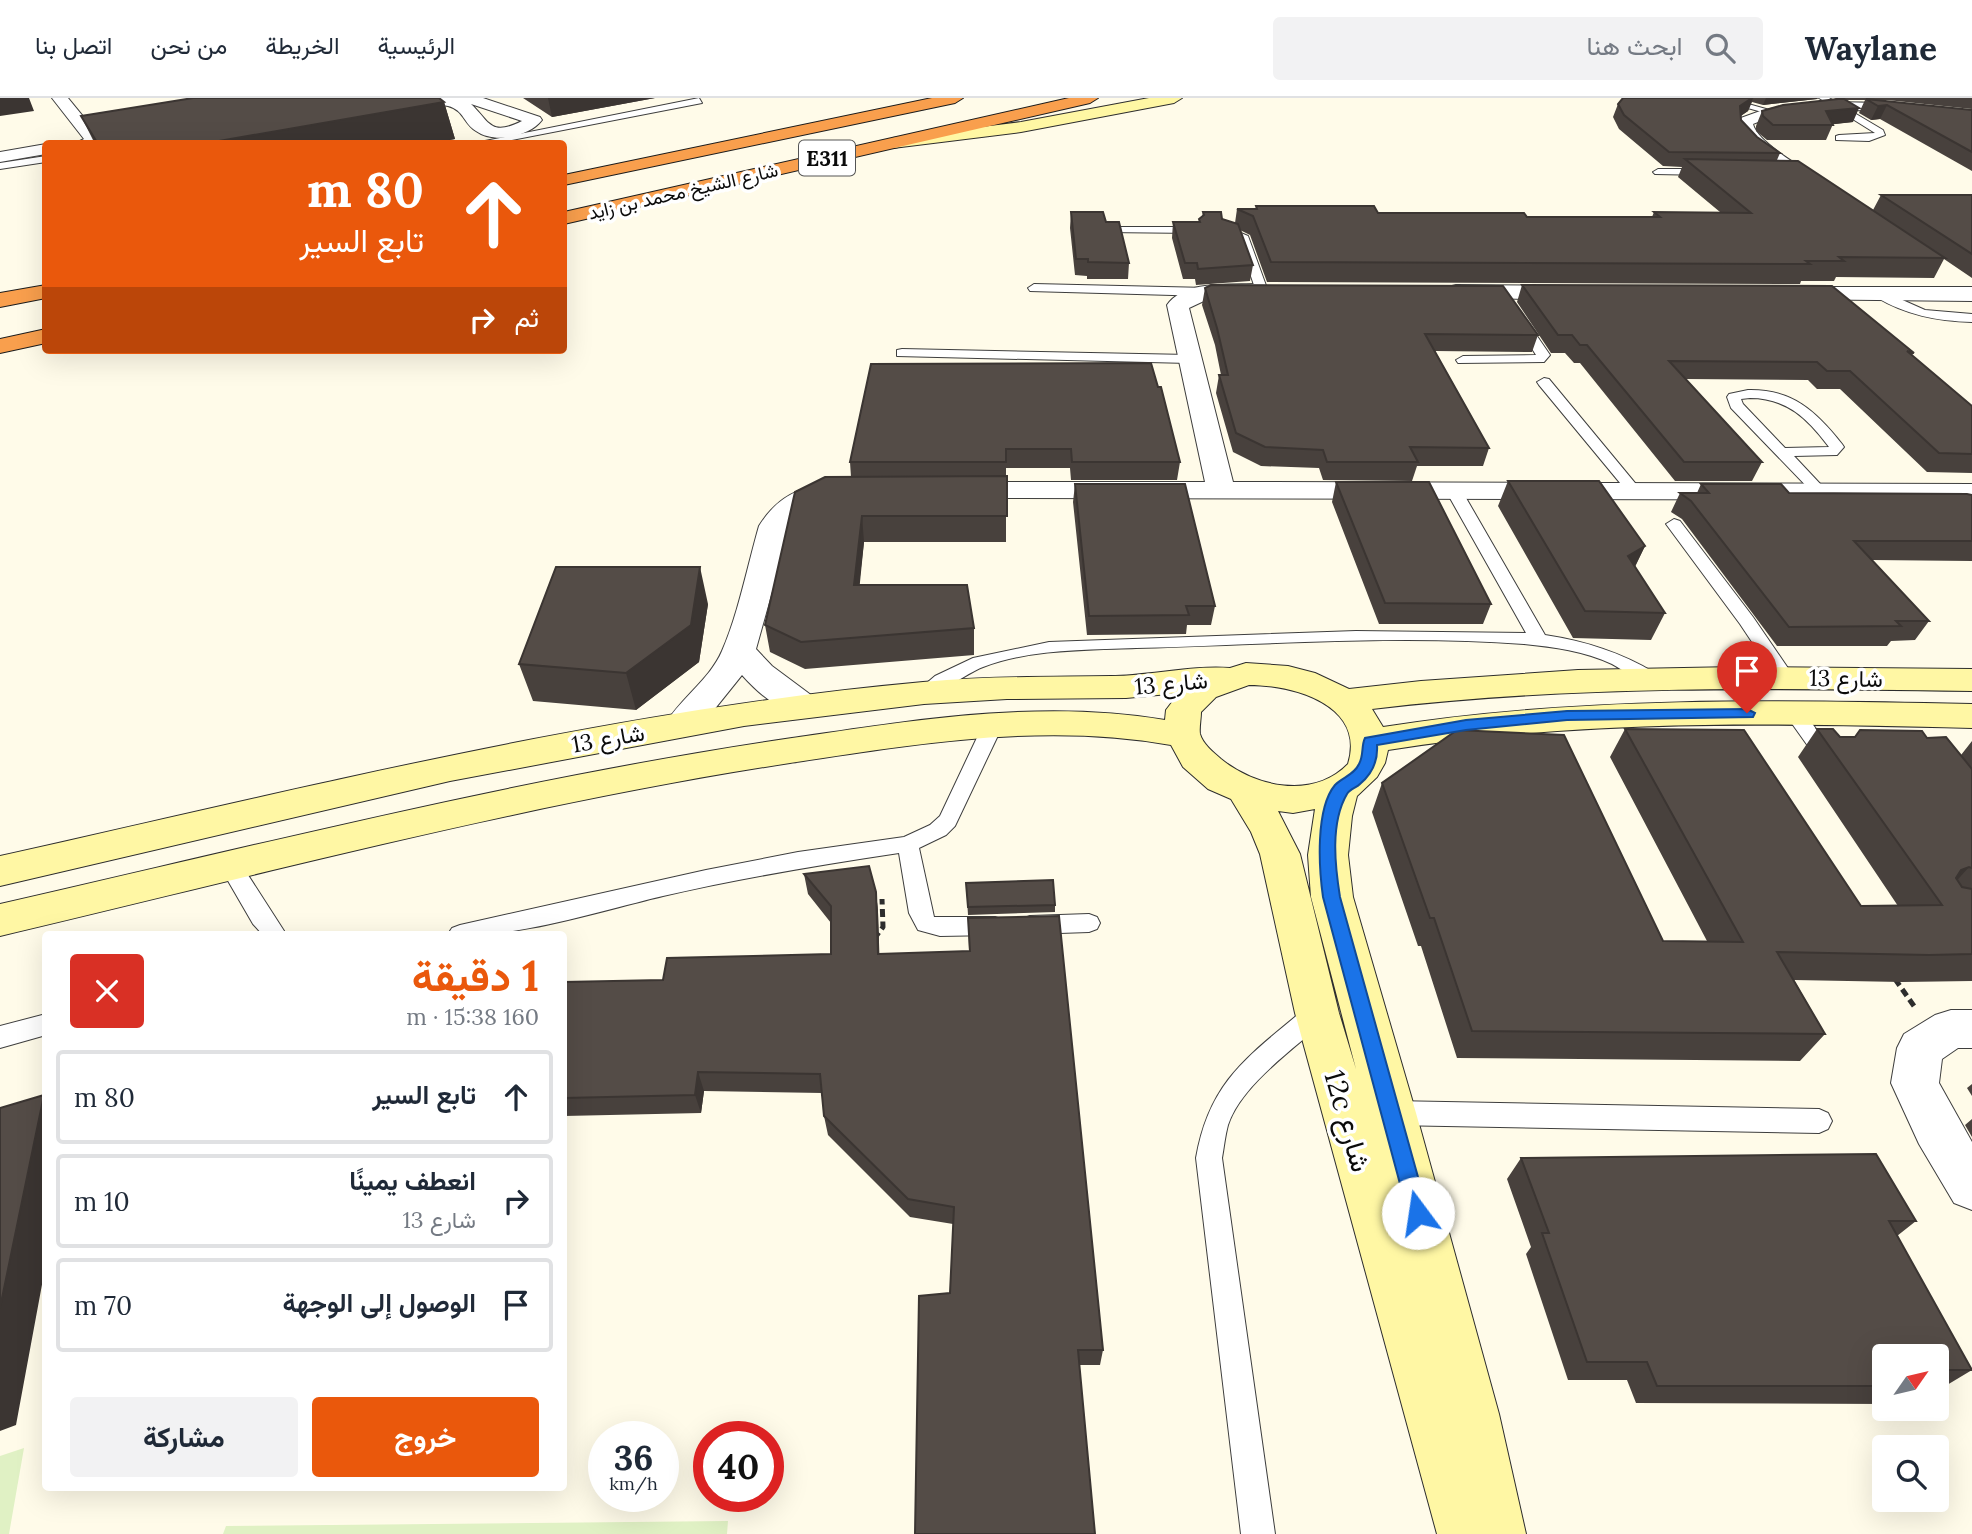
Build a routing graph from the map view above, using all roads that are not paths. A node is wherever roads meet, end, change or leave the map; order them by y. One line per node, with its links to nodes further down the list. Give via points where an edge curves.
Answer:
1 (60, 98): 16 (street)
2 (414, 98): 11 (street, via 464,107 489,131 525,127 534,120)
3 (467, 98): 11 (street)
4 (955, 98): 28 (highway, شارع الشيخ محمد بن زايد / E311)
5 (1090, 98): 21 (highway, شارع الشيخ محمد بن زايد / E311)
6 (1174, 98): 21 (street, via 1021,127)
7 (1716, 98): 12 (lane)
8 (1746, 98): 12 (lane)
9 (1825, 99): 12 (street); 13 (street); 15 (lane, via 1880,135)
10 (699, 101): 20 (lane)
11 (495, 102)
12 (1766, 108): 27 (street, via 1744,122 1746,133)
13 (1972, 117)
14 (157, 133): 17 (street, via 117,130); 18 (street); 19 (lane)
15 (1839, 138)
16 (67, 140)
17 (72, 140)
18 (78, 140)
19 (143, 140)
20 (495, 140)
21 (893, 143): 30 (highway, شارع الشيخ محمد بن زايد / E311)
22 (42, 149): 23 (street)
23 (0, 162)
24 (1658, 172): 25 (lane)
25 (1723, 172)
26 (1774, 173): 27 (lane)
27 (1800, 173): 29 (street)
28 (567, 179)
29 (1834, 197)
30 (567, 217)
31 (1108, 230): 32 (lane)
32 (1195, 230)
33 (1225, 230): 38 (lane, via 1243,236)
34 (42, 273): 36 (highway)
35 (1949, 275): 44 (street)
36 (0, 281)
37 (1034, 288): 41 (lane)
38 (1262, 290): 39 (street); 41 (street)
39 (1289, 291)
40 (42, 292): 47 (highway)
41 (1208, 292): 53 (street, via 1178,305)
42 (1435, 292): 48 (street)
43 (1596, 293): 48 (street)
44 (1972, 293): 46 (street)
45 (1772, 294): 46 (street)
46 (1880, 294): 49 (lane, via 1918,314)
47 (0, 300)
48 (1508, 303): 54 (lane, via 1544,355 1530,361)
49 (1972, 318)
50 (42, 336): 51 (highway)
51 (0, 346)
52 (902, 354): 53 (lane)
53 (1189, 359): 59 (street)
54 (1463, 360)
55 (1544, 382): 61 (lane)
56 (1782, 452): 56 (lane, via 1832,453 1837,447 1792,400 1767,394 1734,397 1736,405); 62 (lane)
57 (868, 490): 66 (street, via 827,491 801,498 782,510)
58 (936, 490): 59 (street)
59 (1220, 491): 60 (street)
60 (1454, 491): 61 (street); 65 (lane)
61 (1635, 492): 62 (street)
62 (1820, 492): 63 (street)
63 (1972, 492)
64 (1674, 524): 68 (lane)
65 (1539, 640): 67 (lane, via 1597,651); 71 (lane, via 1328,637 1073,646 1018,652 976,663)
66 (739, 651): 73 (street, via 760,674); 76 (street, via 722,680)
67 (1648, 677): 68 (street, شارع 13); 72 (street, شارع 13, via 1492,684)
68 (1785, 677): 70 (street, شارع 13)
69 (1227, 678): 71 (street, شارع 13, via 1126,687); 72 (street, via 1287,676); 78 (street, via 1190,700 1181,723)
70 (1972, 680)
71 (924, 693): 73 (street, شارع 13)
72 (1343, 701): 79 (street, via 1361,720)
73 (803, 705): 76 (street, شارع 13)
74 (1795, 714): 75 (street, شارع 13, via 1905,723); 79 (street, شارع 13, via 1567,715); 80 (lane)
75 (1972, 716)
76 (684, 723): 85 (street, شارع 13, via 411,777)
77 (992, 727): 78 (street, شارع 13, via 1087,723); 83 (lane, via 948,821); 84 (street, شارع 13, via 792,750 651,773)
78 (1182, 735): 82 (street, via 1187,748 1210,773)
79 (1370, 741): 81 (street, via 1365,768)
80 (1827, 758)
81 (1341, 789): 82 (street, via 1297,799); 94 (street, 12c شارع, via 1328,831 1330,886)
82 (1246, 792): 90 (street, 12c شارع, via 1280,854)
83 (908, 844): 87 (lane, via 926,924); 89 (lane, via 706,878)
84 (231, 867): 86 (street, شارع 13); 88 (lane)
85 (0, 871)
86 (0, 920)
87 (1089, 923)
88 (272, 931)
89 (473, 931)
90 (1317, 1013): 97 (lane, via 1232,1095 1216,1124 1209,1158); 98 (street, 12c شارع)
91 (42, 1025): 93 (lane)
92 (1957, 1032): 96 (street, via 1920,1048 1915,1083)
93 (0, 1037)
94 (1392, 1113): 95 (lane); 99 (street, 12c شارع, via 1483,1466)
95 (1819, 1121)
96 (1972, 1186)
97 (1258, 1534)
98 (1468, 1534)
99 (1495, 1534)

